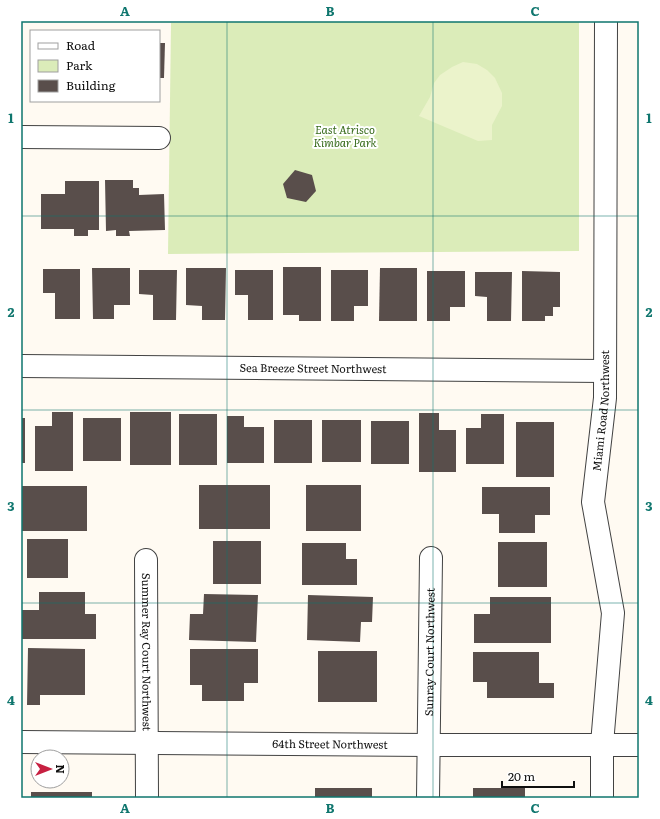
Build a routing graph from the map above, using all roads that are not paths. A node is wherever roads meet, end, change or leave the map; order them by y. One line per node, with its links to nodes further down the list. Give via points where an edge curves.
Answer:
1 (606, 21): 5 (street, Miami Road Northwest)
2 (21, 137): 3 (street)
3 (159, 138)
4 (21, 366): 5 (street, Sea Breeze Street Northwest)
5 (605, 371): 10 (street, Miami Road Northwest, via 605,398 593,502 613,613)
6 (430, 558): 11 (street, Sunray Court Northwest)
7 (146, 560): 9 (street, Summer Ray Court Northwest)
8 (21, 742): 9 (street, 64th Street Northwest)
9 (146, 743): 11 (street, 64th Street Northwest); 13 (street, Summer Ray Court Northwest)
10 (602, 744): 11 (street, 64th Street Northwest); 12 (street, 64th Street Northwest); 15 (street, Miami Road Northwest)
11 (428, 745): 14 (street, Sunray Court Northwest)
12 (639, 745)
13 (146, 798)
14 (428, 798)
15 (602, 798)

